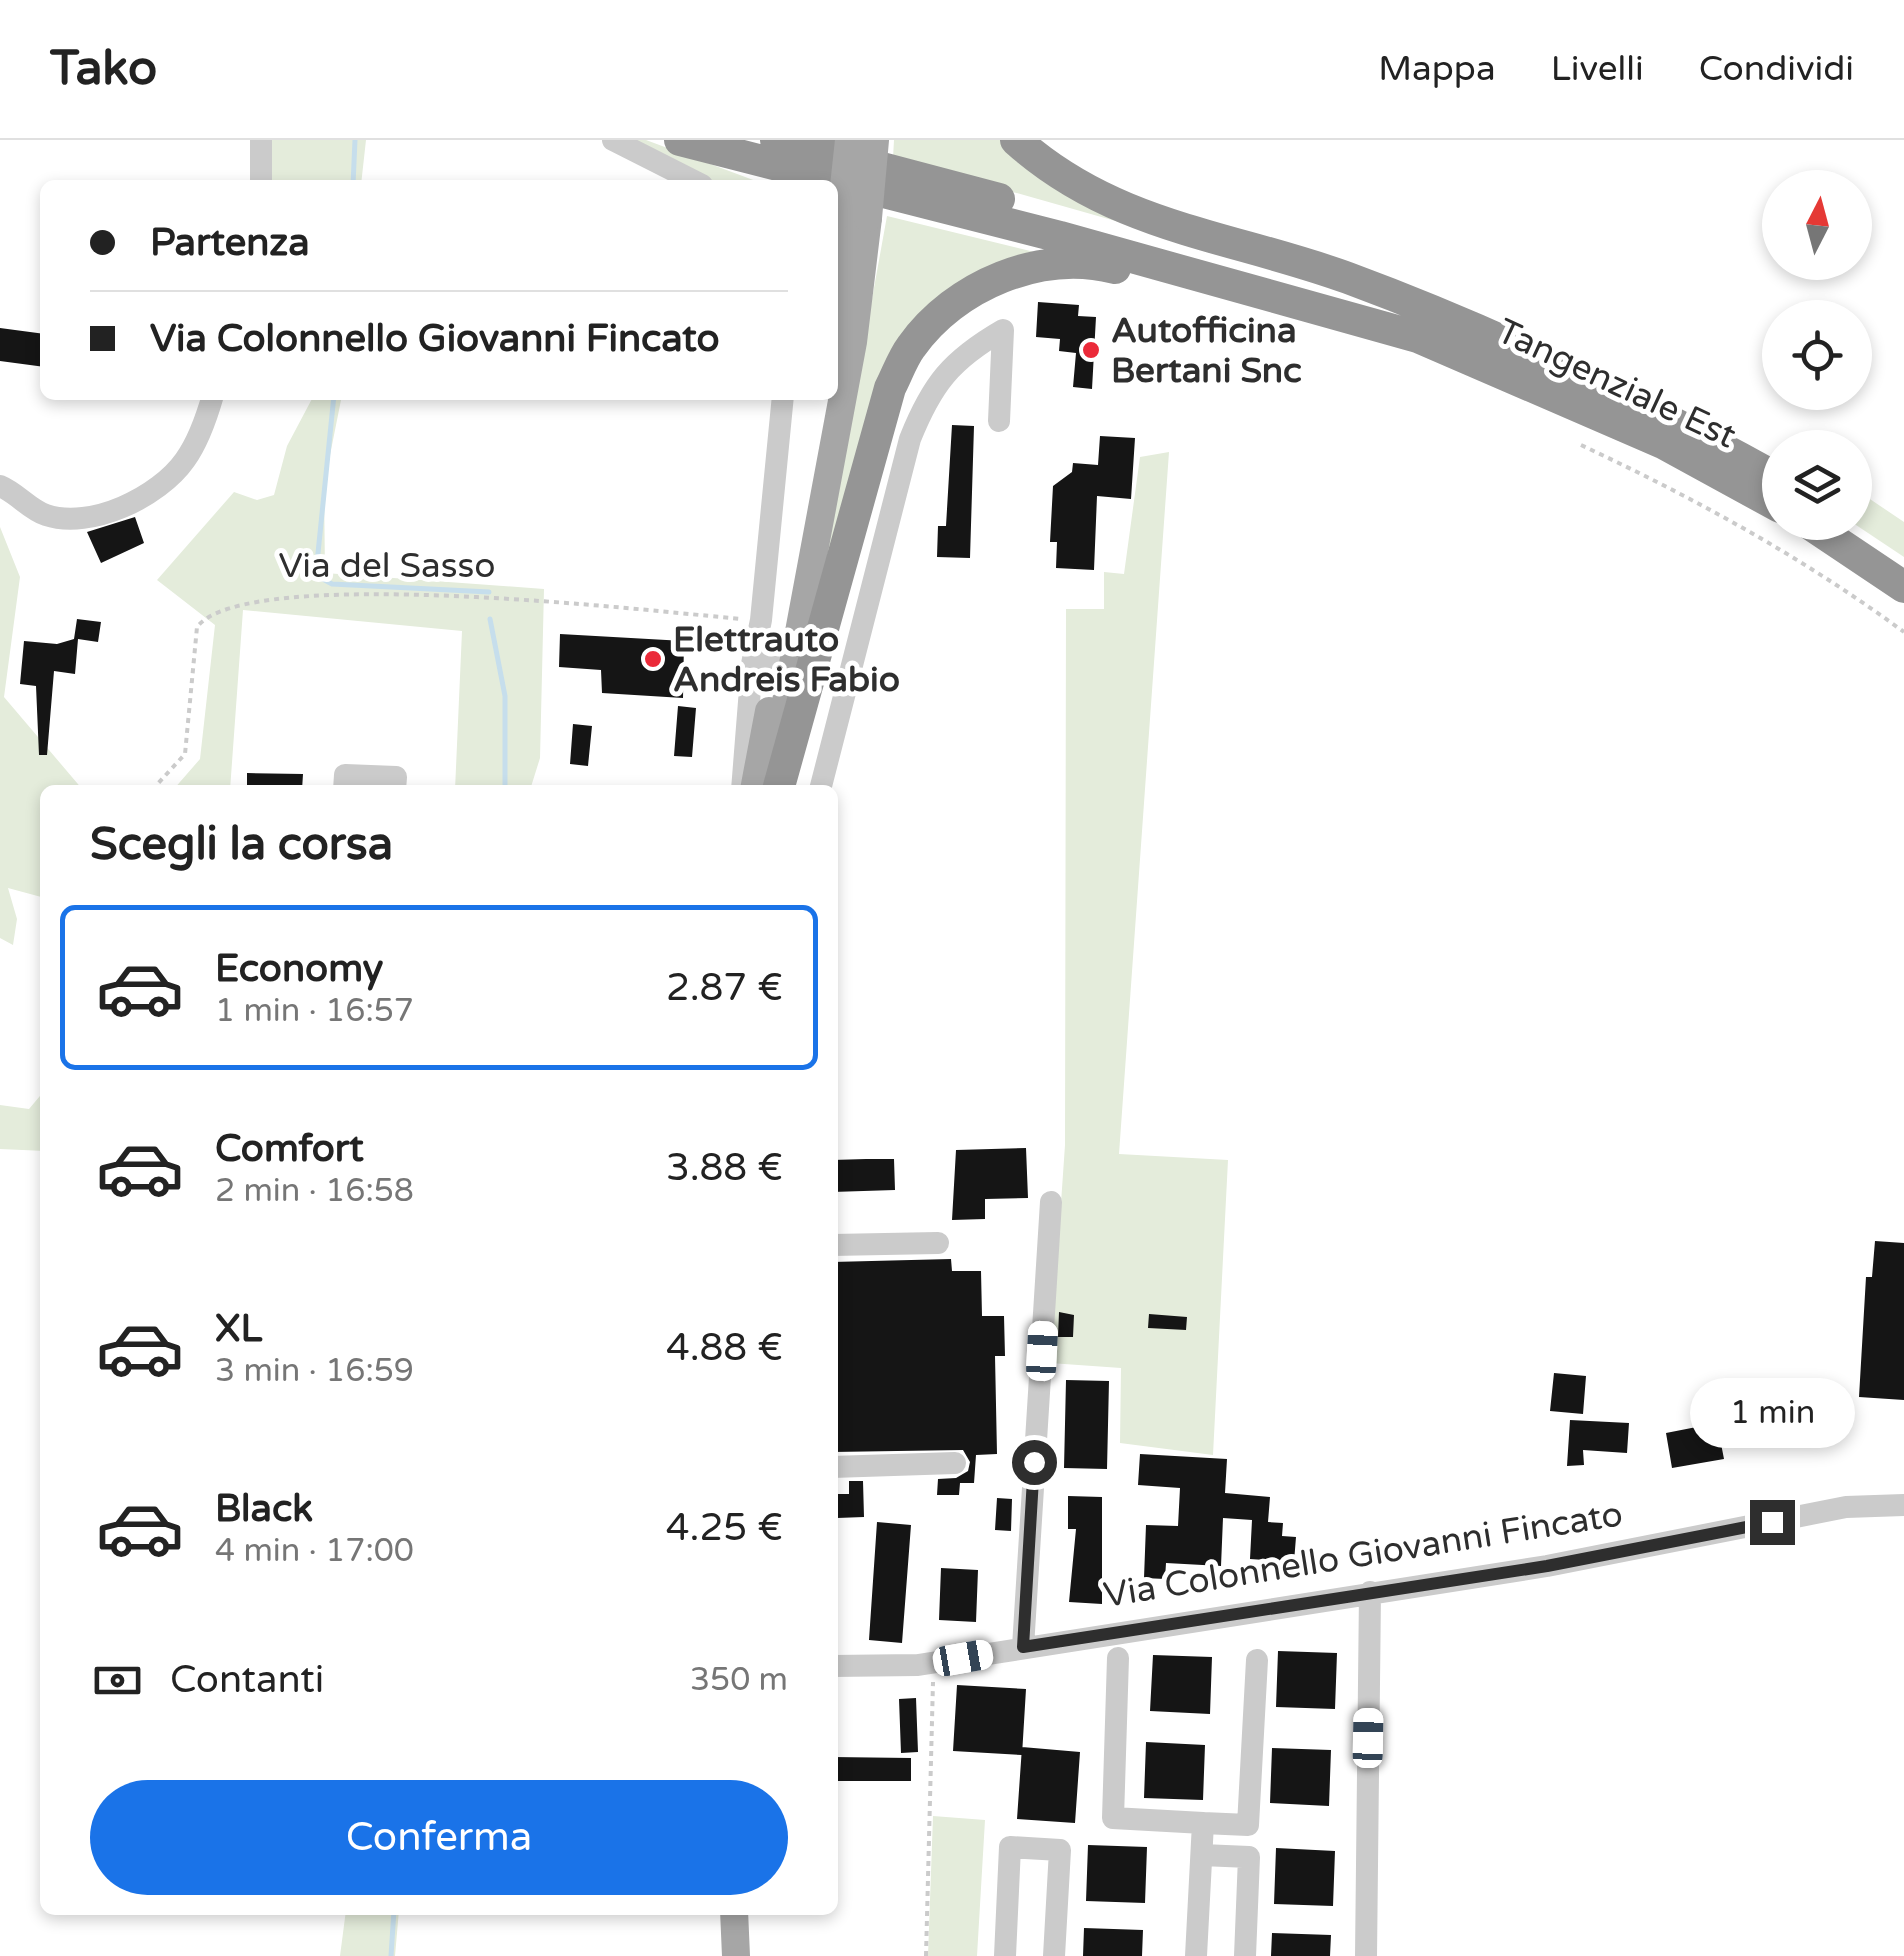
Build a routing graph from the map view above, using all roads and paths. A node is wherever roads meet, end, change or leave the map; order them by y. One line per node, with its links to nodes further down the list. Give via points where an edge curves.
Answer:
1 (261, 140): 8 (street)
2 (614, 140): 9 (street)
3 (680, 140): 10 (highway)
4 (776, 140): 14 (highway)
5 (849, 140): 12 (main road, bridge)
6 (875, 140): 12 (main road, bridge)
7 (1016, 140): 14 (highway, via 1051,172 1091,195)
8 (261, 180)
9 (692, 180)
10 (837, 180)
11 (838, 180): 15 (highway)
12 (855, 216): 13 (main road); 36 (main road, via 853,342)
13 (838, 303)
14 (1460, 322): 21 (highway, Tangenziale Est, via 1662,415)
15 (1418, 337): 23 (highway, Tangenziale Est, via 1663,443); 37 (highway, via 1098,264 1009,273 971,291 910,347 890,388)
16 (211, 400): 22 (street, via 187,458 128,504 76,520 43,514)
17 (783, 400): 28 (street)
18 (826, 400): 30 (main road)
19 (999, 421): 38 (street, via 1004,330 930,391 910,439)
20 (1582, 445): 29 (path, via 1764,536)
21 (1762, 470)
22 (0, 486)
23 (1762, 498)
24 (1835, 540): 27 (highway)
25 (1872, 540): 26 (highway)
26 (1904, 563)
27 (1904, 587)
28 (761, 620): 30 (street); 31 (path, Via del Sasso, via 415,596 289,596 232,605 206,614 196,627 185,754)
29 (1904, 632)
30 (765, 664): 34 (street); 35 (main road)
31 (157, 785)
32 (344, 785): 33 (street, via 345,775 396,777)
33 (395, 785)
34 (743, 785)
35 (754, 785)
36 (771, 785)
37 (779, 785)
38 (821, 785)
39 (1051, 1202): 46 (street)
40 (938, 1243): 41 (street)
41 (838, 1244)
42 (955, 1462): 43 (street)
43 (838, 1466)
44 (1904, 1504): 45 (street, Via Colonnello Giovanni Fincato, via 1846,1507 1547,1566)
45 (1370, 1592): 46 (street, Via Colonnello Giovanni Fincato); 60 (street)
46 (1023, 1647): 49 (street, Via Colonnello Giovanni Fincato)
47 (1118, 1658): 51 (street, via 1113,1818)
48 (1257, 1660): 51 (street, via 1248,1825)
49 (934, 1663): 50 (street, Via Colonnello Giovanni Fincato); 55 (path)
50 (838, 1666)
51 (1203, 1823): 52 (street)
52 (1202, 1855): 58 (street); 59 (street, via 1248,1857)
53 (734, 1915): 54 (main road)
54 (736, 1956)
55 (926, 1956)
56 (1005, 1956): 57 (street, via 1010,1847 1060,1850)
57 (1054, 1956)
58 (1196, 1956)
59 (1245, 1956)
60 (1366, 1956)

